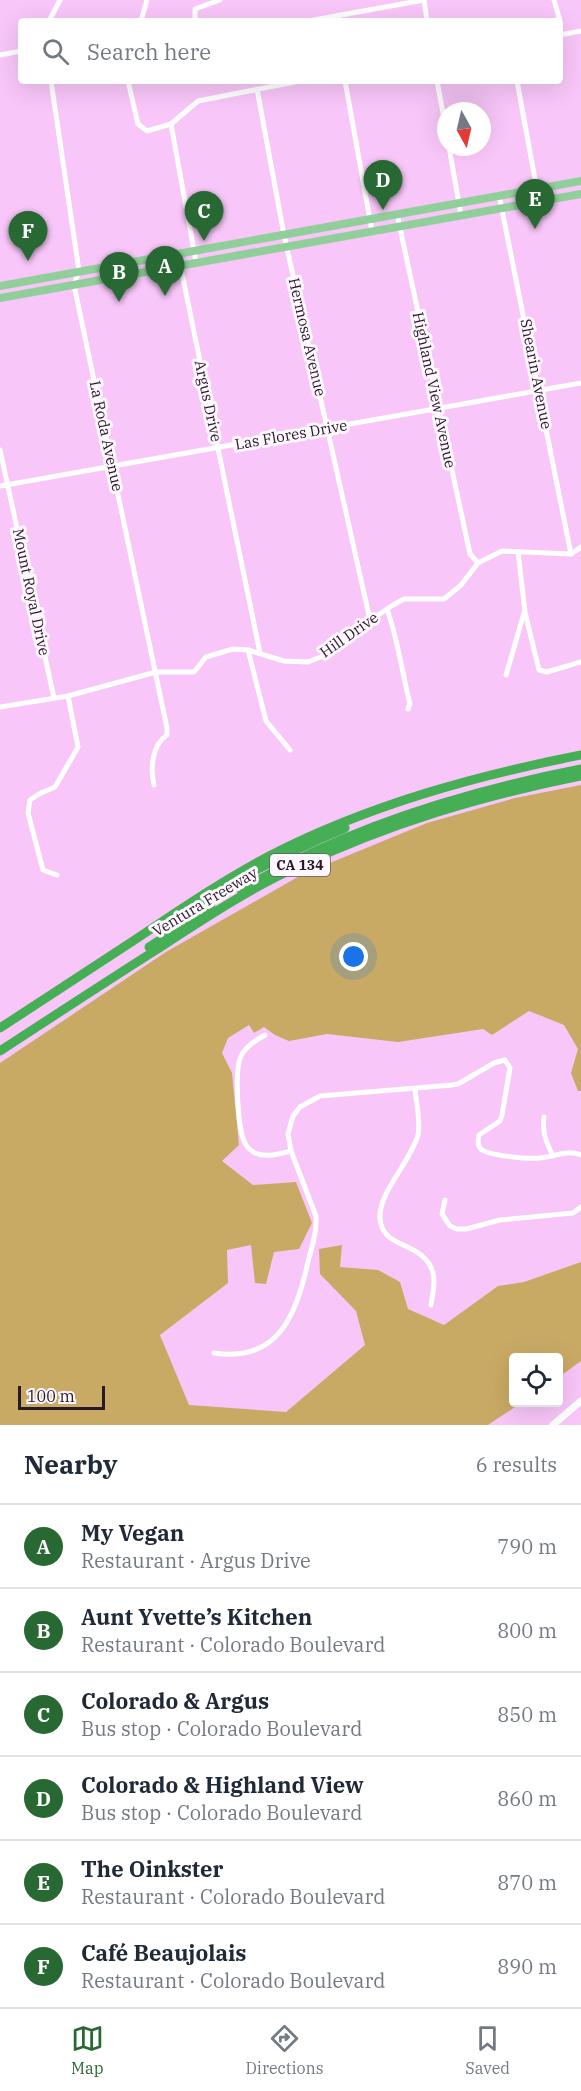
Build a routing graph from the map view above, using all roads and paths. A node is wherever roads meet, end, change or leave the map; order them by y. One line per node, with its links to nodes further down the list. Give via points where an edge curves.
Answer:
1 (60, 0): 6 (street)
2 (147, 0): 7 (street)
3 (220, 0): 8 (street, via 195,9)
4 (424, 0): 9 (street); 10 (street)
5 (554, 0): 11 (street)
6 (51, 18)
7 (142, 18)
8 (195, 18)
9 (325, 18)
10 (427, 18)
11 (559, 18)
12 (581, 31): 13 (street)
13 (563, 35)
14 (18, 52): 15 (street)
15 (0, 55)
16 (51, 84): 44 (street)
17 (129, 84): 24 (street, via 138,124 147,131)
18 (284, 84): 22 (street)
19 (346, 84): 35 (street)
20 (438, 84): 23 (street)
21 (518, 84): 27 (street)
22 (257, 89): 24 (street, via 198,101); 38 (street, Hermosa Avenue)
23 (441, 102)
24 (171, 124): 40 (street)
25 (451, 156): 31 (street)
26 (581, 181): 27 (main road)
27 (537, 189): 29 (main road); 30 (street)
28 (581, 194): 30 (main road)
29 (499, 195): 31 (main road); 32 (street, Shearin Avenue)
30 (539, 201): 32 (main road)
31 (459, 203): 33 (main road); 34 (street)
32 (502, 207): 34 (main road); 49 (street, Shearin Avenue)
33 (397, 214): 35 (main road); 36 (street, Highland View Avenue)
34 (462, 215): 36 (main road)
35 (369, 219): 37 (street); 38 (main road)
36 (399, 226): 37 (main road); 50 (street, Highland View Avenue)
37 (372, 231): 39 (main road)
38 (284, 235): 39 (street, Hermosa Avenue); 40 (main road)
39 (287, 247): 42 (main road); 51 (street, Hermosa Avenue)
40 (194, 250): 41 (main road); 42 (street)
41 (178, 254): 43 (street, Argus Drive); 44 (main road)
42 (196, 262): 43 (main road)
43 (181, 266): 45 (main road); 52 (street, Argus Drive)
44 (79, 271): 45 (street); 46 (main road)
45 (74, 285): 47 (main road); 54 (street, La Roda Avenue)
46 (0, 286)
47 (0, 298)
48 (581, 383): 49 (street, Las Flores Drive)
49 (539, 391): 50 (street, Las Flores Drive); 59 (street, Shearin Avenue)
50 (438, 409): 51 (street, Las Flores Drive); 60 (street, Highland View Avenue, via 470,554)
51 (328, 429): 52 (street, Las Flores Drive); 63 (street, Hermosa Avenue)
52 (218, 448): 54 (street, Las Flores Drive); 65 (street, Argus Drive)
53 (0, 450): 55 (street, Mount Royal Drive)
54 (113, 466): 55 (street, Las Flores Drive); 67 (street, La Roda Avenue)
55 (7, 485): 56 (street, Las Flores Drive); 70 (street, Mount Royal Drive)
56 (0, 486)
57 (581, 547): 59 (street)
58 (518, 552): 59 (street, Hill Drive); 60 (street, Hill Drive, via 502,551); 62 (street)
59 (571, 554)
60 (478, 563): 61 (street, Hill Drive, via 444,599 404,599)
61 (387, 609): 63 (street, Hill Drive); 72 (street, via 396,633)
62 (525, 612): 66 (street, via 539,670 547,672); 68 (street)
63 (370, 620): 65 (street, Hill Drive, via 328,654 308,662 284,662)
64 (248, 650): 65 (street, Hill Drive); 67 (street, Hill Drive, via 206,657 194,672); 73 (street, via 266,721)
65 (260, 653)
66 (581, 662)
67 (156, 672): 69 (street, Hill Drive); 77 (street, La Roda Avenue, via 167,735 155,747 151,775)
68 (506, 675)
69 (68, 696): 70 (street, Hill Drive); 79 (street, via 78,747 55,787 30,800 28,813 43,870)
70 (54, 698): 71 (street, Hill Drive)
71 (0, 707)
72 (408, 709)
73 (290, 750)
74 (581, 755): 78 (highway, Ventura Freeway / CA 134, via 448,786)
75 (581, 769): 80 (highway, via 443,801 307,855 198,915 61,1005)
76 (581, 776): 80 (highway, Ventura Freeway / CA 134, via 444,808 314,859 226,904)
77 (154, 785)
78 (366, 813): 81 (highway, Ventura Freeway / CA 134, via 282,850 214,887); 82 (highway, via 358,823 298,849 211,896)
79 (57, 875)
80 (48, 1020): 84 (highway, Ventura Freeway / CA 134)
81 (0, 1028)
82 (0, 1034)
83 (265, 1035): 87 (street, via 239,1058 236,1083 244,1142 255,1153 268,1156)
84 (0, 1051)
85 (415, 1089): 87 (street, via 320,1096 300,1107 293,1116 288,1134); 89 (street, via 458,1084 502,1060 510,1068 500,1122 479,1135 480,1148 533,1159); 92 (street, via 417,1136 383,1201 379,1219 383,1232 428,1261 434,1275)
86 (544, 1117): 89 (street, via 542,1128)
87 (291, 1151): 93 (street, via 317,1226 294,1310 279,1336 262,1348 244,1354)
88 (581, 1155): 89 (street, via 569,1152)
89 (553, 1156)
90 (445, 1200): 91 (street, via 442,1214 457,1229 500,1220 573,1213)
91 (581, 1207)
92 (431, 1305)
93 (214, 1353)
94 (580, 1405): 95 (street)
95 (553, 1425)

